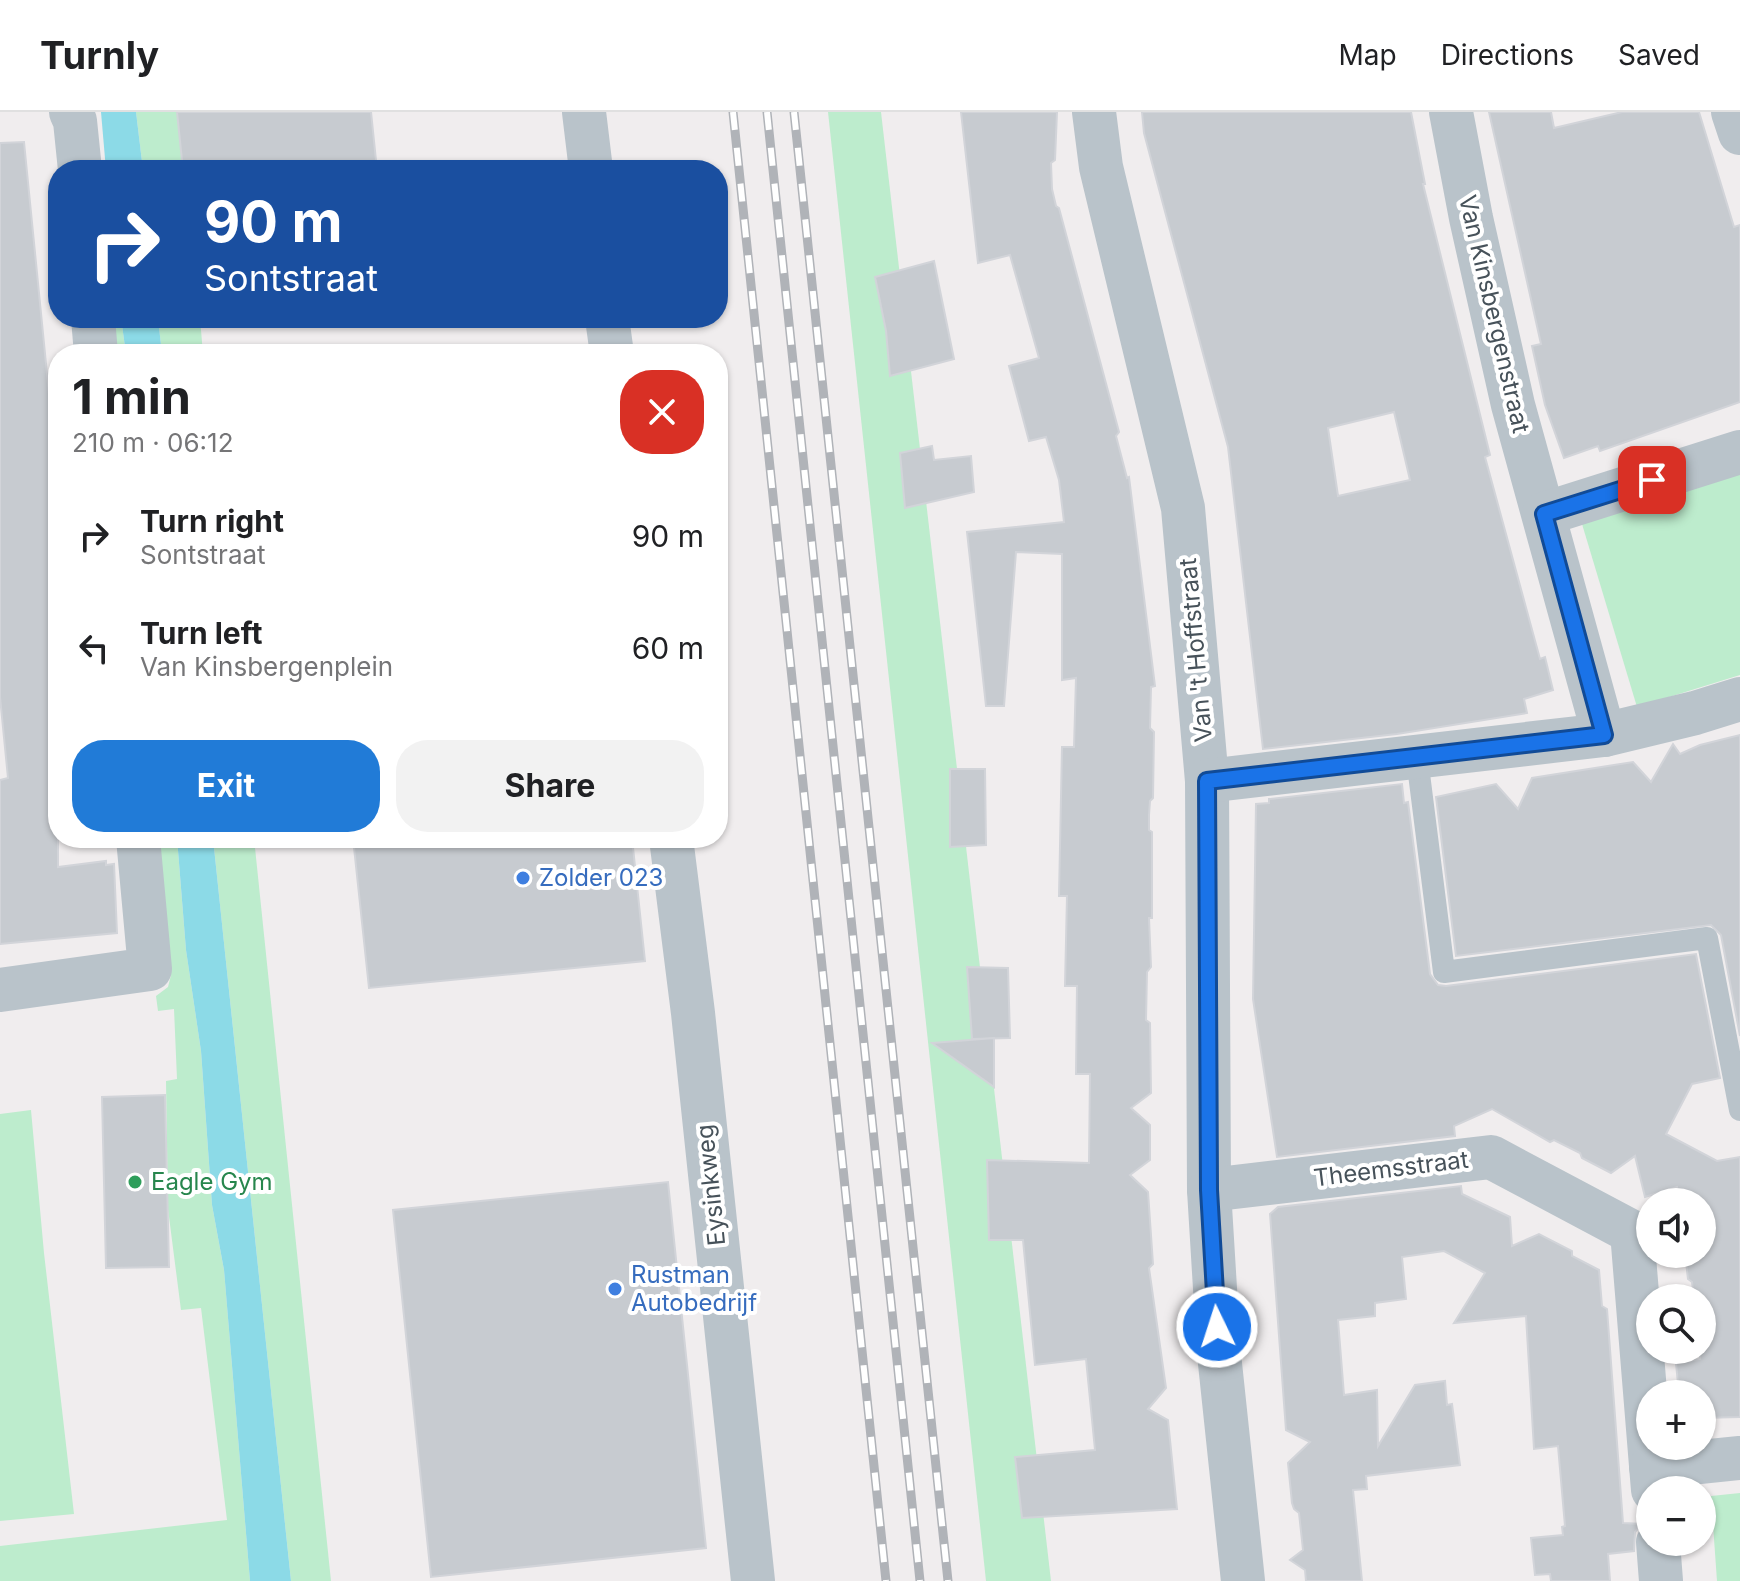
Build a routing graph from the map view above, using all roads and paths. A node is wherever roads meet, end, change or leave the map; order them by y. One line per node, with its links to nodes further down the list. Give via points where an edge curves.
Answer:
1 (71, 112): 7 (street)
2 (584, 112): 8 (street)
3 (1094, 112): 14 (street, Van 't Hoffstraat, via 1101,167 1183,508)
4 (1451, 112): 10 (street, Van Kinsbergenstraat, via 1513,405)
5 (1733, 112): 6 (street)
6 (1740, 133)
7 (79, 160)
8 (590, 160)
9 (1740, 452): 10 (street)
10 (1544, 514): 12 (street, Van Kinsbergenstraat)
11 (1740, 699): 12 (street)
12 (1604, 735): 13 (street)
13 (1417, 758): 14 (street); 18 (lane, via 1444,972 1707,938)
14 (1207, 781): 19 (street, Van 't Hoffstraat)
15 (139, 848): 17 (street, via 150,969)
16 (672, 848): 24 (street, Eysinkweg)
17 (0, 990)
18 (1740, 1110)
19 (1209, 1190): 21 (street, Theemsstraat, via 1491,1157 1632,1232); 25 (street, Van 't Hoffstraat, via 1219,1354)
20 (1740, 1458): 22 (street)
21 (1652, 1476)
22 (1661, 1476)
23 (1659, 1556): 26 (street)
24 (753, 1581)
25 (1243, 1581)
26 (1661, 1581)

